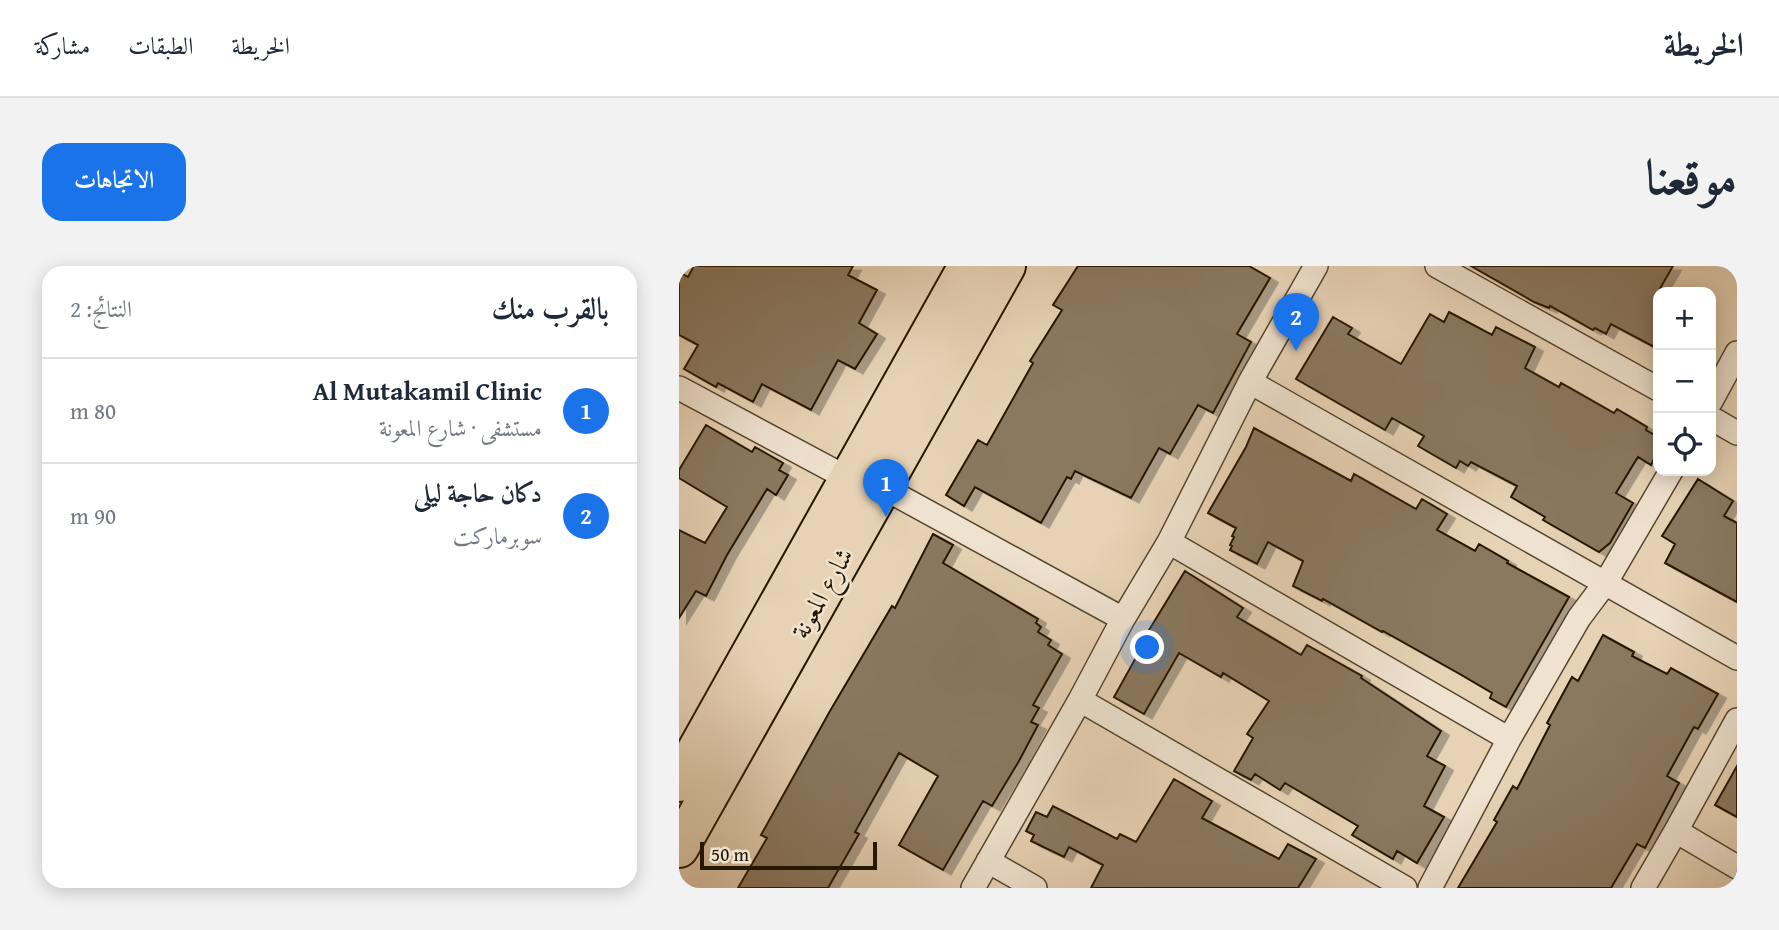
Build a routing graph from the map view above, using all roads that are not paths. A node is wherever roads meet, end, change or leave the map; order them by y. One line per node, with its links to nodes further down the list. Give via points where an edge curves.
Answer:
1 (968, 266): 13 (highway, شارع المعونة)
2 (1006, 266): 13 (highway, شارع المعونة)
3 (1315, 266): 6 (street)
4 (1437, 266): 7 (street)
5 (1737, 353): 9 (street)
6 (1250, 382): 14 (street); 15 (street)
7 (1653, 386)
8 (679, 388): 13 (street)
9 (1716, 392)
10 (1716, 421): 11 (street)
11 (1737, 433)
12 (1668, 476): 15 (street)
13 (865, 483): 16 (street); 21 (highway, شارع المعونة); 23 (highway, شارع المعونة)
14 (1169, 542): 16 (street); 20 (street)
15 (1606, 582): 17 (street); 20 (street, via 1579,618)
16 (1123, 619): 18 (street)
17 (1737, 657)
18 (1080, 701): 24 (street); 28 (street)
19 (1737, 720): 22 (street)
20 (1509, 739): 29 (street)
21 (679, 782)
22 (1676, 831): 25 (street); 30 (street)
23 (679, 848)
24 (988, 861): 26 (street); 27 (street)
25 (1737, 867)
26 (973, 888)
27 (1035, 888)
28 (1405, 888)
29 (1430, 888)
30 (1643, 888)

